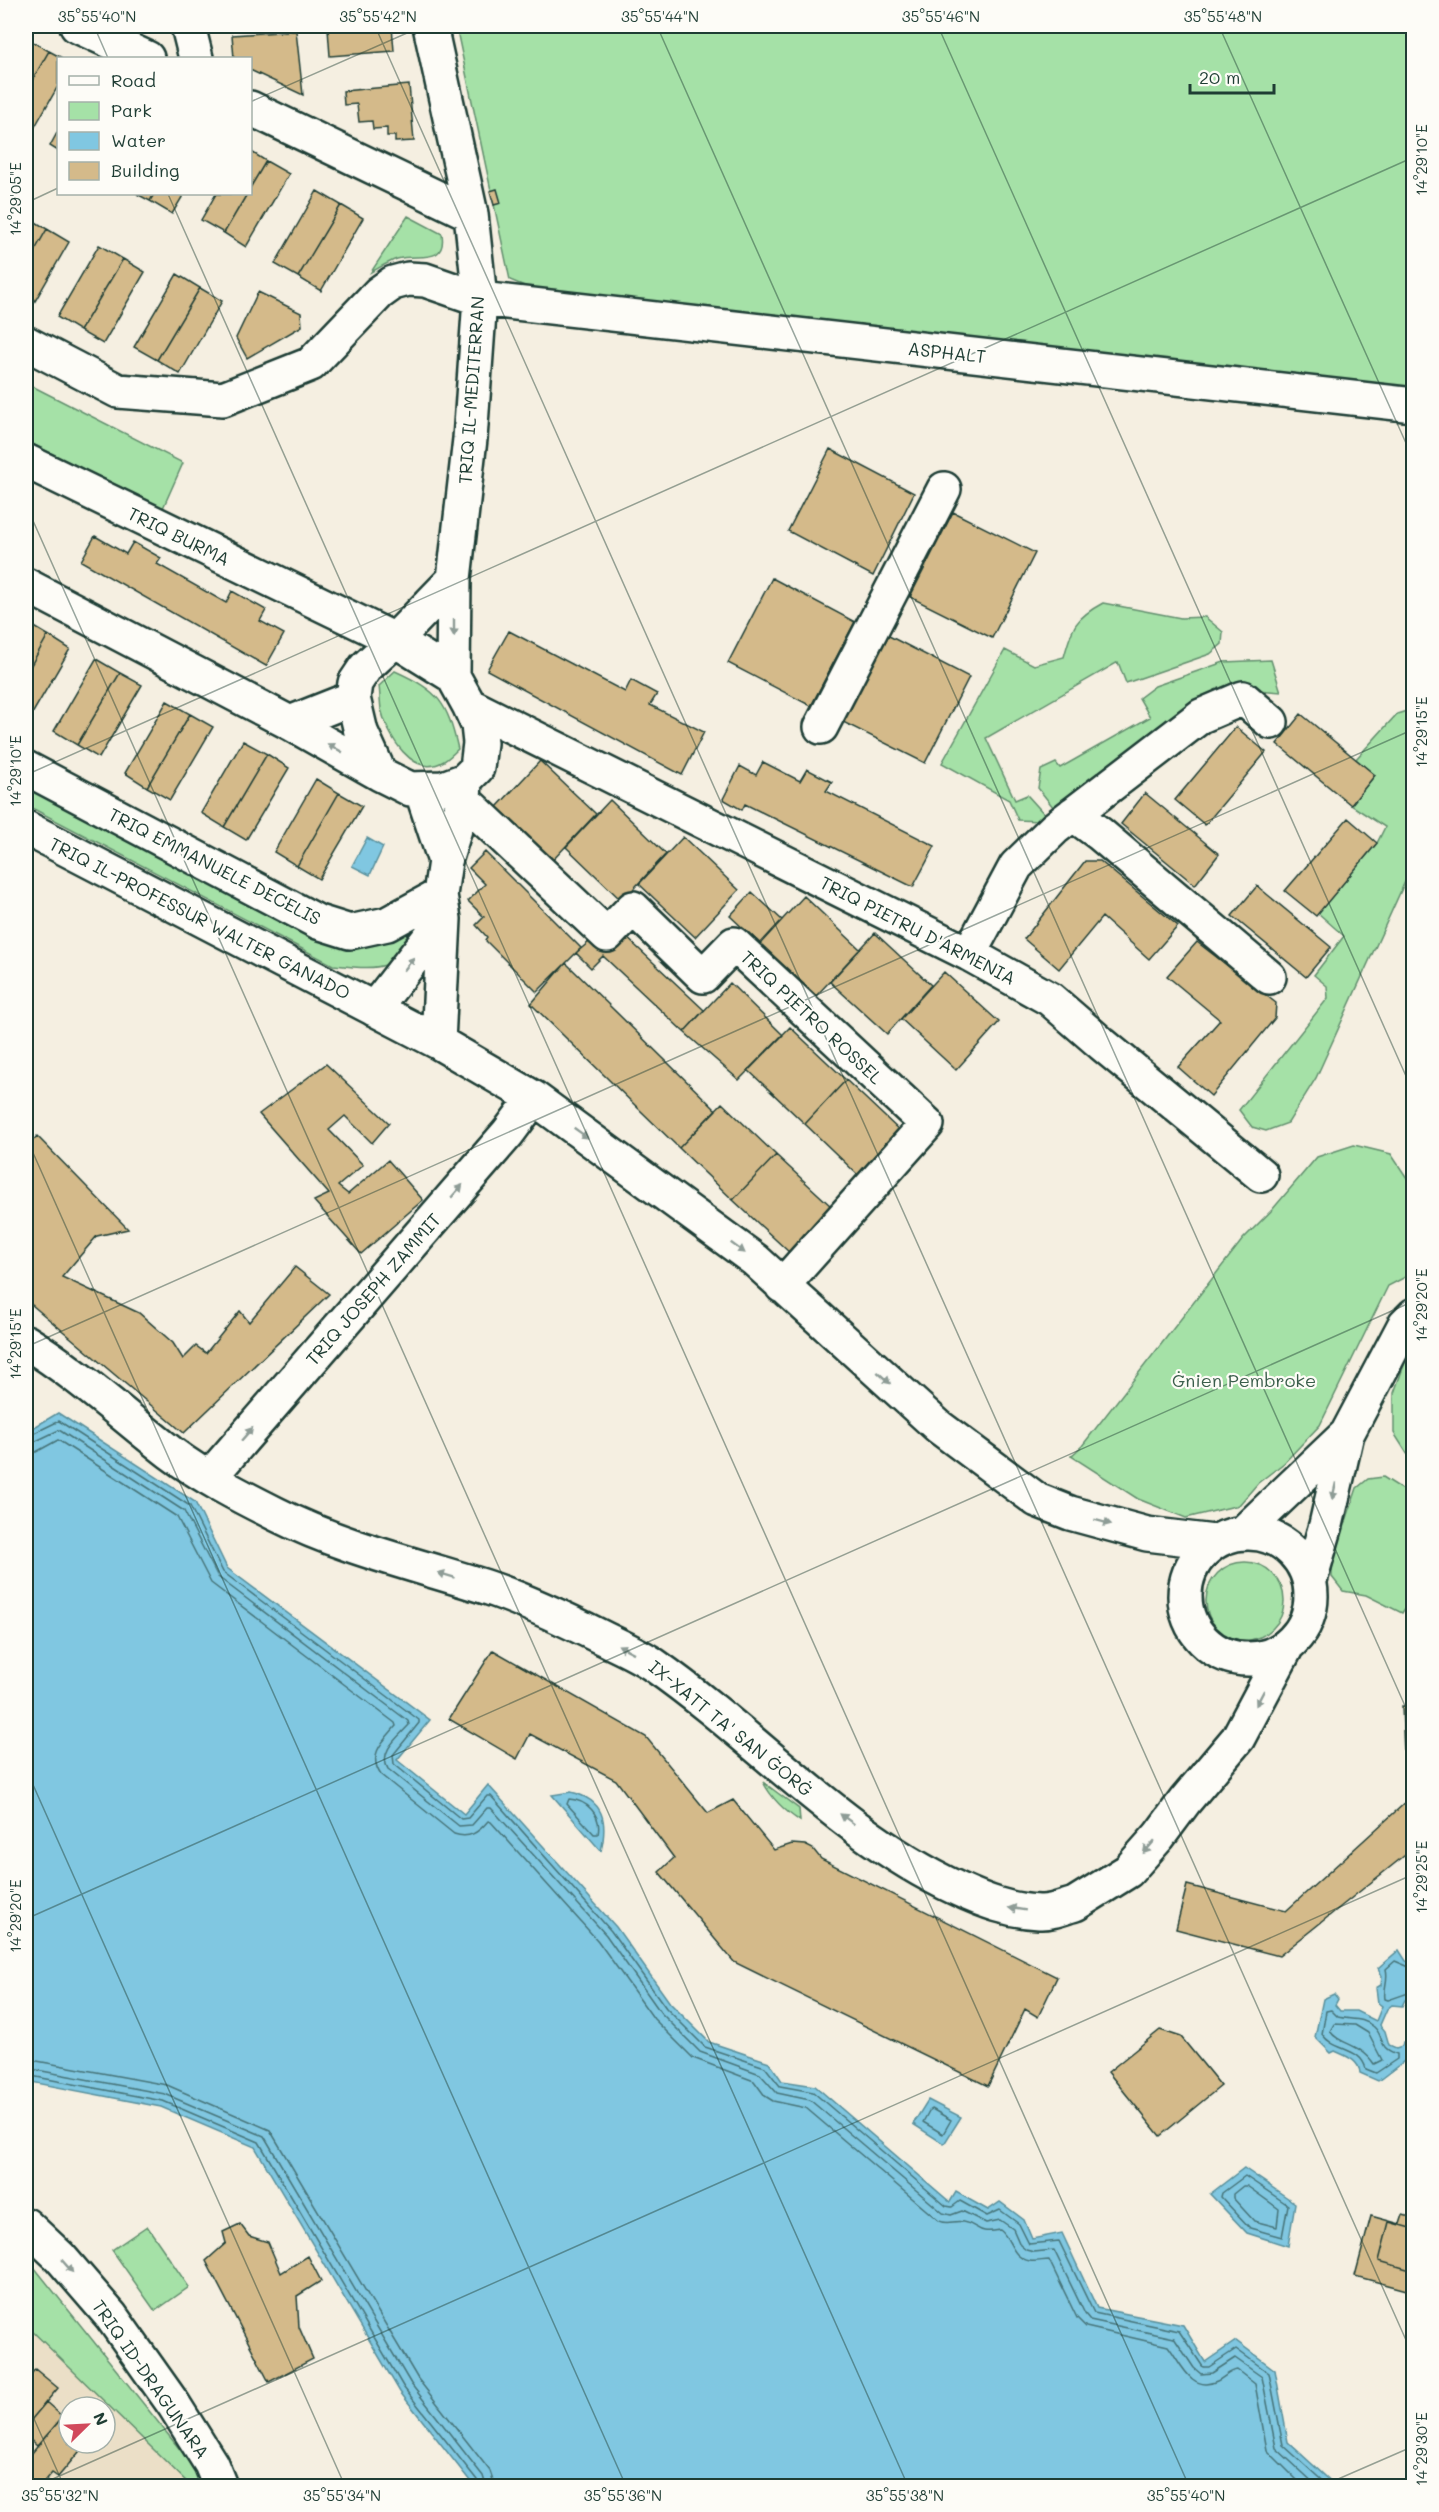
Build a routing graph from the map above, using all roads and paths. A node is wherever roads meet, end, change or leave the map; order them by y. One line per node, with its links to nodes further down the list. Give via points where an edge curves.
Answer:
1 (78, 26): 4 (street)
2 (188, 26): 5 (street)
3 (430, 26): 7 (street, TRIQ IL-MEDITERRAN)
4 (145, 57)
5 (196, 57)
6 (252, 109): 7 (street)
7 (471, 213): 8 (street, TRIQ IL-MEDITERRAN)
8 (480, 299): 9 (street, ASPHALT, via 425,280 393,283 311,363 223,399 118,391); 10 (street, ASPHALT); 13 (street, TRIQ IL-MEDITERRAN)
9 (26, 343)
10 (1413, 405)
11 (26, 461): 15 (street, TRIQ BURMA)
12 (944, 489): 23 (street)
13 (454, 579): 16 (street); 18 (street, TRIQ IL-MEDITERRAN, one-way to 18)
14 (26, 585): 22 (street)
15 (332, 611): 16 (street, TRIQ BURMA); 17 (street)
16 (395, 640): 17 (street); 18 (street)
17 (365, 668): 19 (street, via 355,683)
18 (453, 676): 20 (street)
19 (353, 698): 22 (street); 26 (street, via 361,732)
20 (469, 705): 24 (street, TRIQ PIETRU D'ARMENIA); 27 (street, via 478,725 480,744)
21 (1271, 722): 29 (street, via 1243,698 1201,716)
22 (290, 723): 26 (street, one-way to 22)
23 (821, 727)
24 (540, 742): 27 (street, via 495,753); 33 (street, TRIQ PIETRU D'ARMENIA)
25 (26, 768): 32 (street, TRIQ EMMANUELE DECELIS, via 318,922 350,932)
26 (380, 774): 28 (street, via 410,789)
27 (469, 783): 28 (street); 31 (street); 39 (street, TRIQ PIETRO ROSSEL, via 607,934 633,908 703,976 734,944 927,1124)
28 (422, 789): 31 (street)
29 (1073, 814): 33 (street, via 1016,866); 34 (street)
30 (26, 828): 35 (street, TRIQ IL-PROFESSUR WALTER GANADO)
31 (445, 861): 32 (street)
32 (442, 907): 35 (street, one-way to 32); 36 (street)
33 (969, 954): 38 (street, TRIQ PIETRU D'ARMENIA, via 1050,999)
34 (1269, 977)
35 (374, 1009): 36 (street, TRIQ IL-PROFESSUR WALTER GANADO)
36 (438, 1042): 37 (street, TRIQ IL-PROFESSUR WALTER GANADO)
37 (534, 1098): 39 (street, TRIQ IL-PROFESSUR WALTER GANADO, one-way to 39, via 755,1260); 43 (street, TRIQ JOSEPH ZAMMIT, one-way to 37)
38 (1261, 1175)
39 (782, 1286): 45 (street, TRIQ IL-PROFESSUR WALTER GANADO, one-way to 45, via 939,1427 1036,1500 1147,1534)
40 (1413, 1315): 42 (street)
41 (26, 1342): 43 (street, IX-XATT TA' SAN ĠORĠ)
42 (1347, 1434): 44 (street); 46 (street, TRIQ IL-PROFESSUR WALTER GANADO, one-way to 46)
43 (209, 1478): 47 (street, IX-XATT TA' SAN ĠORĠ, one-way to 43, via 1238,1738 1128,1871 1075,1904 1041,1912 991,1904 921,1872 832,1809 698,1696 644,1658 542,1609 365,1550 278,1515)
44 (1246, 1530): 45 (street, TRIQ IL-PROFESSUR WALTER GANADO); 46 (street, via 1287,1546 1301,1561)
45 (1214, 1542): 47 (street, TRIQ IL-PROFESSUR WALTER GANADO, via 1199,1556 1189,1574 1185,1594 1195,1630 1225,1655 1246,1659 1268,1656)
46 (1310, 1580): 47 (street, TRIQ IL-PROFESSUR WALTER GANADO, via 1308,1617 1300,1634)
47 (1287, 1646)
48 (26, 2225): 49 (street, TRIQ ID-DRAGUNARA, one-way to 49, via 111,2316 174,2405 211,2464)
49 (220, 2487)

